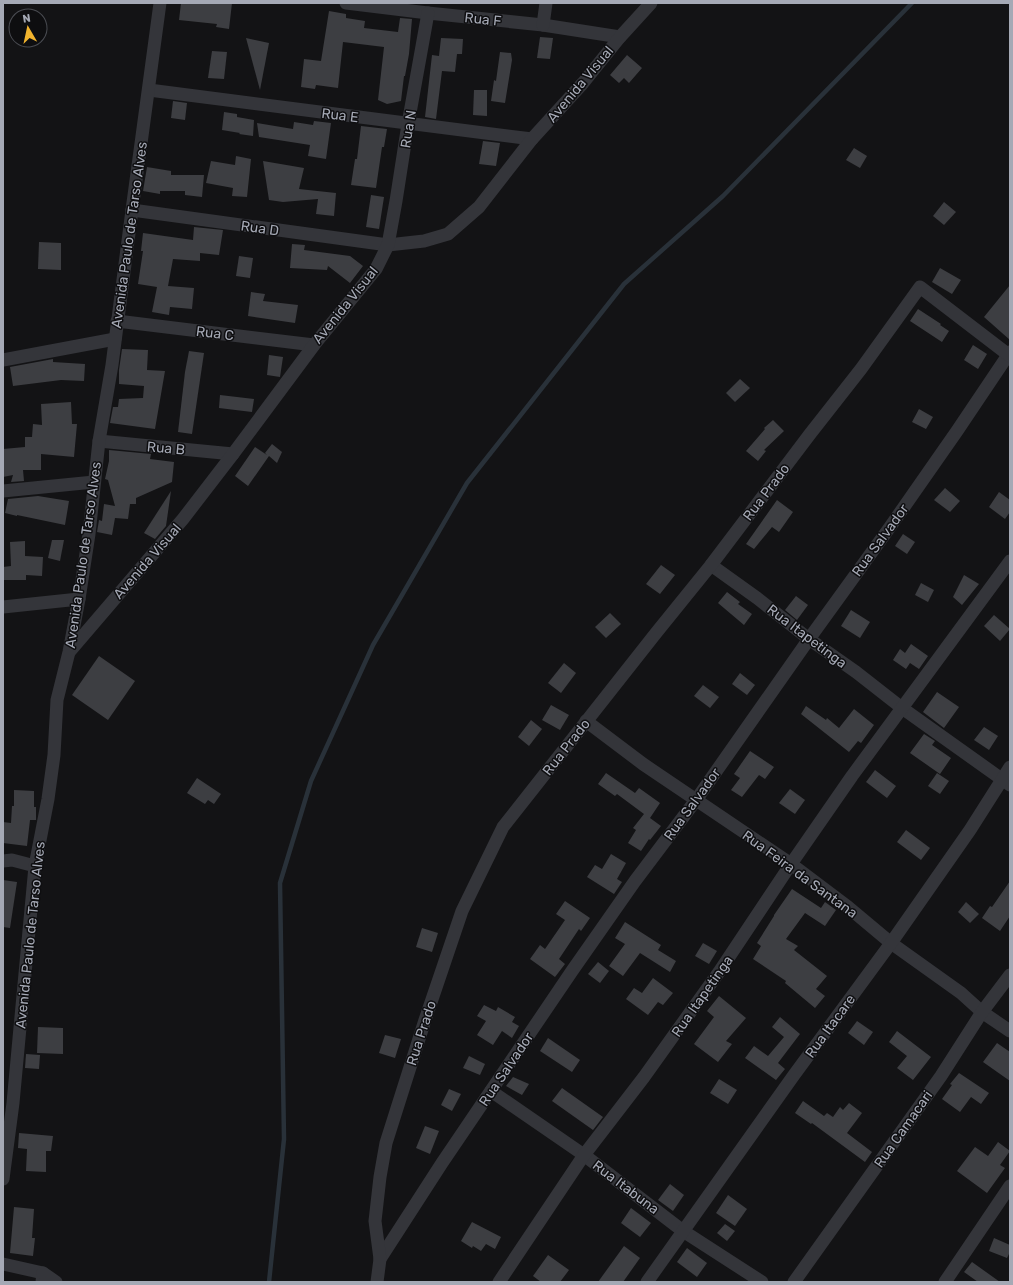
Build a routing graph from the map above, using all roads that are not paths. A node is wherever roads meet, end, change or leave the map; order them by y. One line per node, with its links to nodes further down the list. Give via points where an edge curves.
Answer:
1 (160, 3): 8 (street, Avenida Paulo de Tarso Alves)
2 (346, 3): 5 (street, Rua F)
3 (546, 3): 6 (street)
4 (651, 3): 7 (street, Avenida Visual)
5 (428, 13): 6 (street, Rua F); 9 (street, Rua N)
6 (543, 25): 7 (street, Rua F)
7 (620, 37): 10 (street, Avenida Visual)
8 (149, 90): 9 (street, Rua E); 11 (street, Avenida Paulo de Tarso Alves)
9 (408, 124): 10 (street, Rua E); 12 (street, Rua N)
10 (532, 139): 12 (street, Avenida Visual, via 479,207 448,234 424,241)
11 (132, 210): 12 (street, Rua D); 13 (street, Avenida Paulo de Tarso Alves)
12 (388, 245): 15 (street, Avenida Visual, via 376,269)
13 (117, 322): 14 (street, Avenida Paulo de Tarso Alves); 15 (street, Rua C)
14 (115, 339): 17 (street); 18 (street, Avenida Paulo de Tarso Alves)
15 (314, 344): 19 (street, Avenida Visual)
16 (1009, 354): 23 (street, Rua Prado, via 920,287); 26 (street, Rua Salvador, via 895,520)
17 (3, 360)
18 (99, 441): 19 (street, Rua B); 20 (street, Avenida Paulo de Tarso Alves)
19 (233, 454): 27 (street, Avenida Visual, via 183,519)
20 (94, 482): 21 (street); 24 (street, Avenida Paulo de Tarso Alves)
21 (3, 491)
22 (1010, 561): 28 (street, Rua Itapetinga)
23 (711, 565): 26 (street, Rua Itapetinga); 29 (street, Rua Prado)
24 (79, 599): 25 (street); 27 (street, Avenida Paulo de Tarso Alves)
25 (3, 607)
26 (808, 639): 28 (street, Rua Itapetinga); 32 (street, Rua Salvador)
27 (69, 652): 35 (street, Avenida Paulo de Tarso Alves, via 57,700 54,755)
28 (902, 708): 31 (street, Rua Itapetinga); 34 (street, Rua Itapetinga)
29 (586, 721): 32 (street, Rua Feira da Santana); 46 (street, Rua Prado, via 503,827 462,911 386,1143 374,1221)
30 (1010, 767): 31 (street, Rua Itacare)
31 (1006, 782): 36 (street, Rua Itacare)
32 (696, 800): 34 (street, Rua Feira da Santana); 40 (street, Rua Salvador, via 635,881)
33 (3, 861): 35 (street, via 12,860)
34 (791, 864): 36 (street, Rua Feira da Santana); 42 (street, Rua Itapetinga, via 644,1077)
35 (35, 866): 41 (street, Avenida Paulo de Tarso Alves)
36 (891, 943): 38 (street, Rua Feira da Santana, via 961,992); 45 (street, Rua Itacare)
37 (1010, 975): 38 (street, Rua Camacari)
38 (982, 1012): 39 (street, Rua Feira da Santana); 54 (street, Rua Camacari, via 941,1076)
39 (1010, 1031)
40 (491, 1091): 42 (street, Rua Itabuna); 46 (street, Rua Salvador)
41 (8, 1104): 43 (street, Avenida Paulo de Tarso Alves)
42 (584, 1155): 45 (street, Rua Itabuna); 51 (street, Rua Itapetinga)
43 (3, 1179)
44 (1010, 1186): 55 (street)
45 (683, 1231): 52 (street, Rua Itacare); 53 (street, Rua Itabuna)
46 (380, 1259): 50 (street, Rua Prado)
47 (3, 1264): 48 (street)
48 (43, 1277): 49 (street)
49 (56, 1282)
50 (378, 1282)
51 (499, 1282)
52 (647, 1282)
53 (762, 1282)
54 (794, 1282)
55 (945, 1282)

